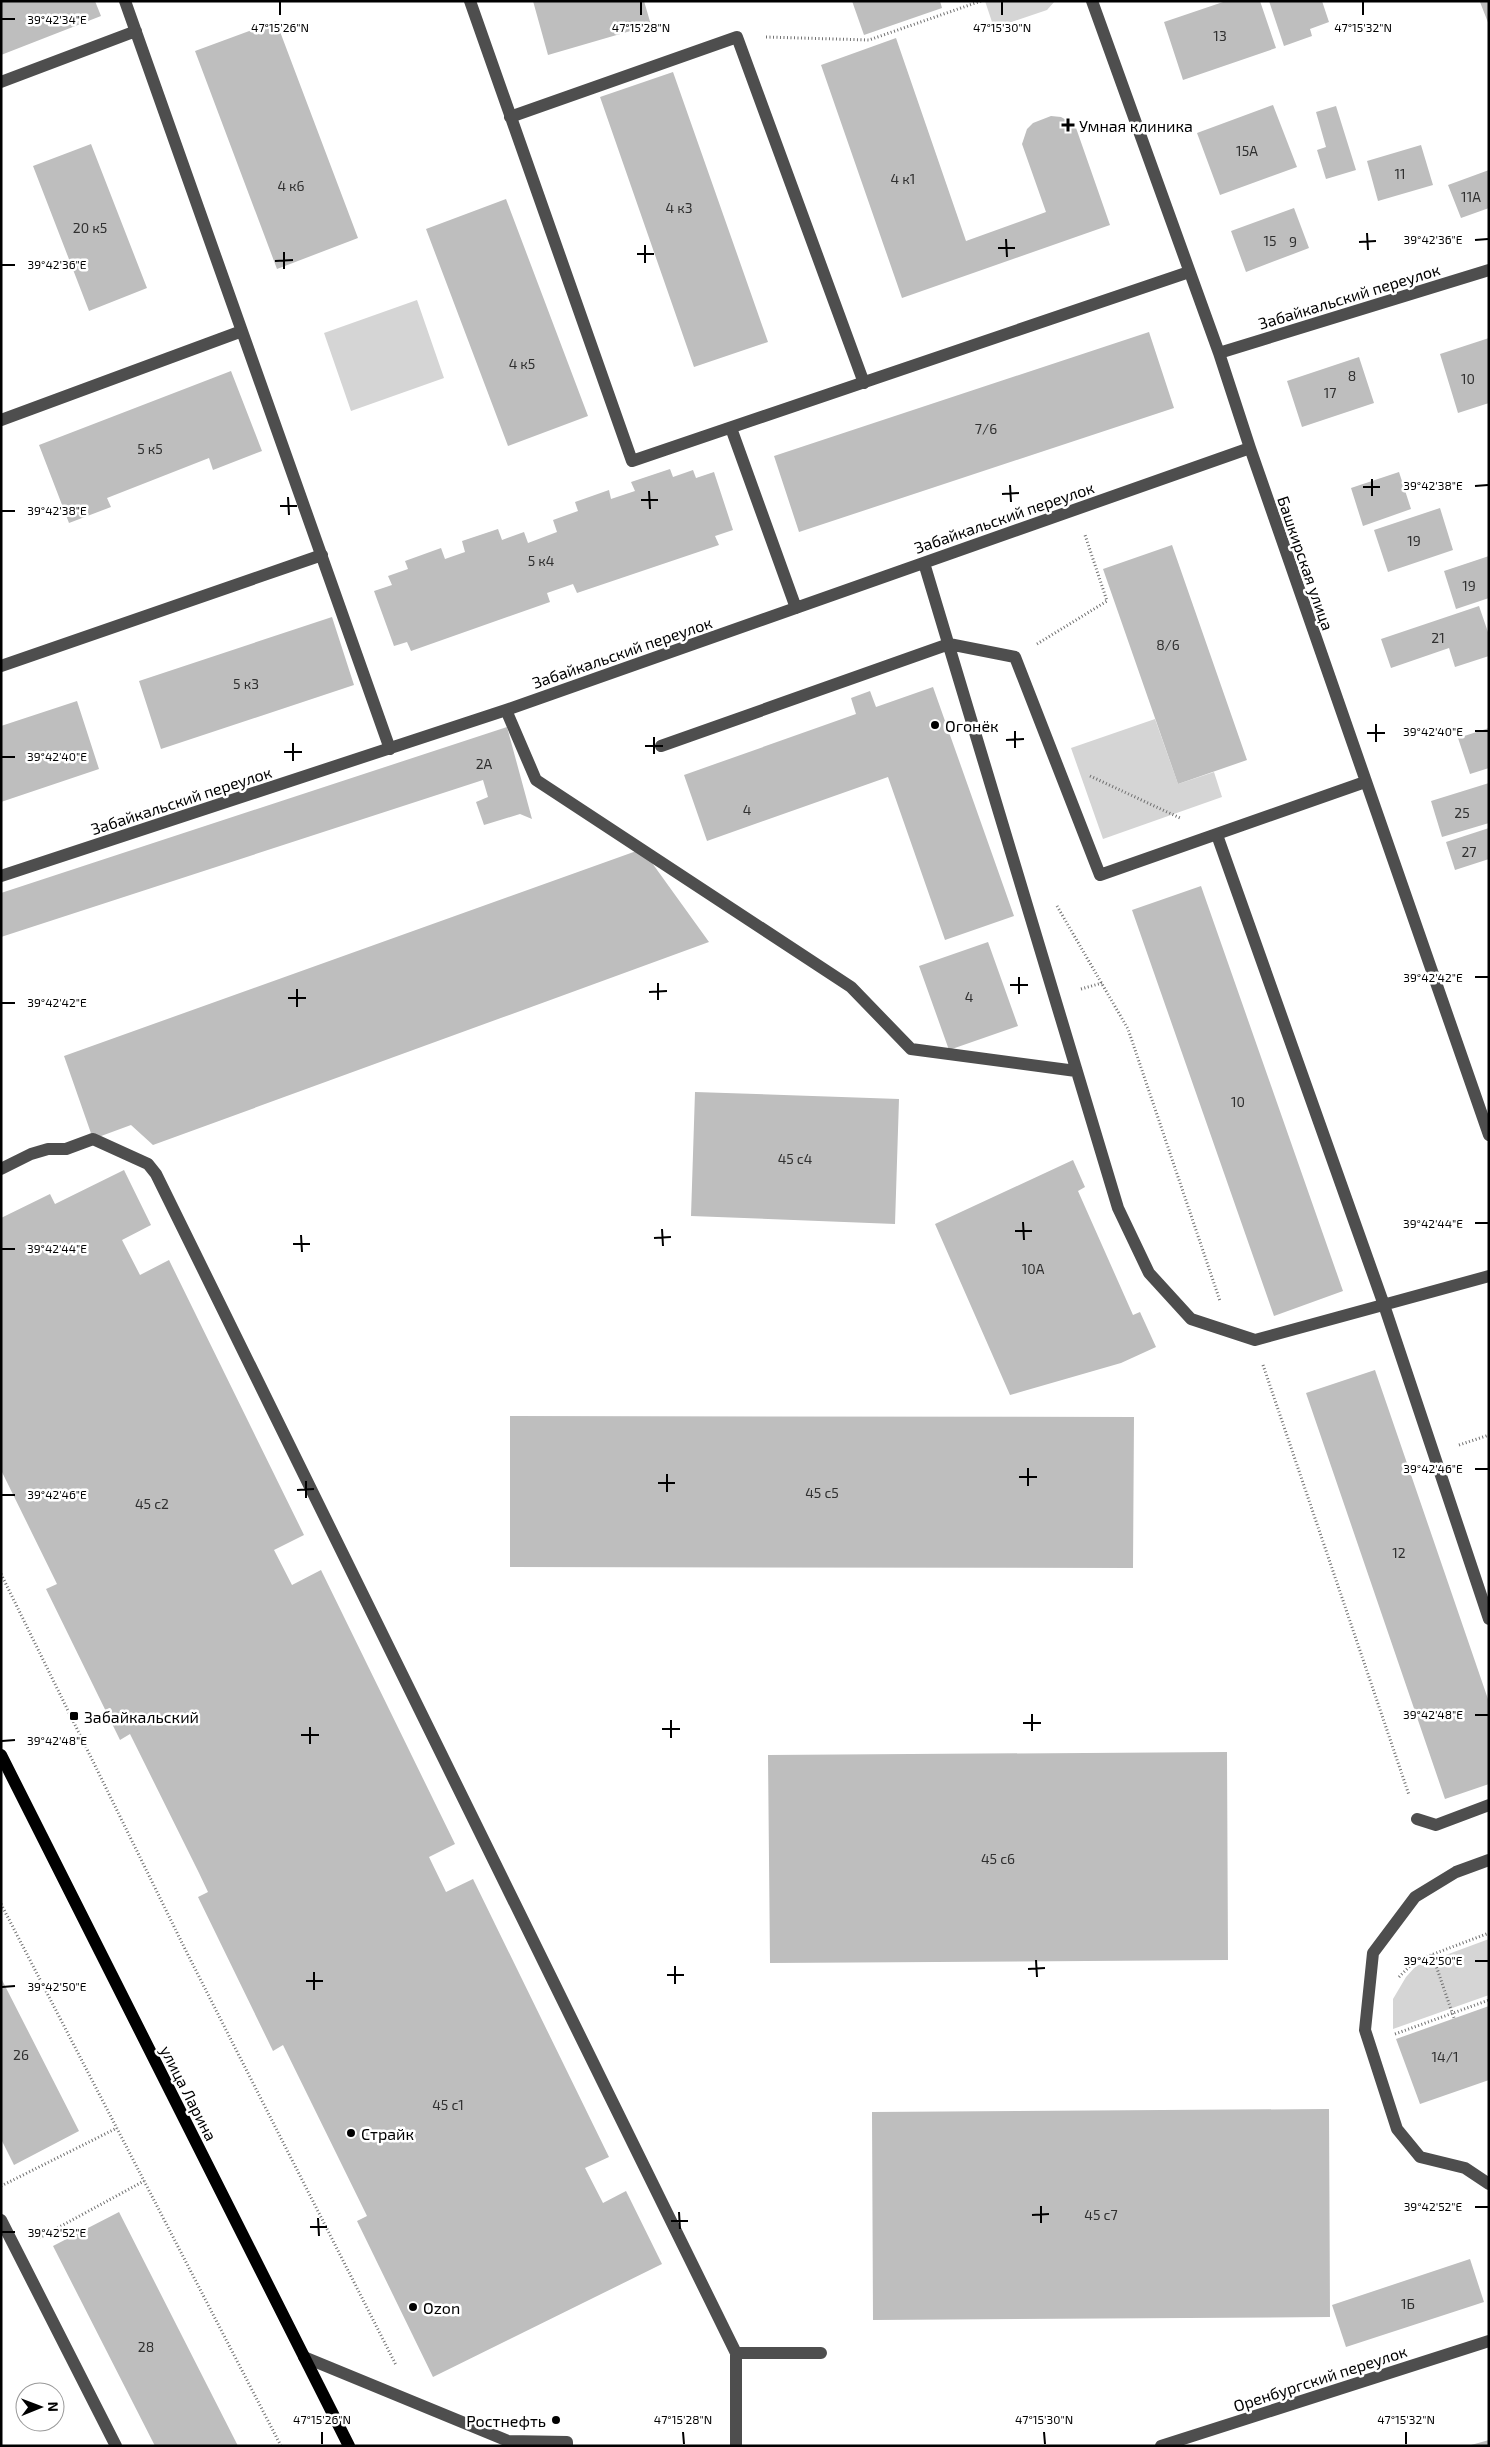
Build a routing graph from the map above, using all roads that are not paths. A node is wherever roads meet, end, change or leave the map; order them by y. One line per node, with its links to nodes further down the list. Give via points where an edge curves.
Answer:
1 (125, 1): 4 (street)
2 (470, 1): 6 (street)
3 (1092, 1): 8 (street, Башкирская улица)
4 (136, 31): 5 (street); 9 (street)
5 (1, 82)
6 (510, 117): 11 (street, via 737,36); 13 (street, via 632,461)
7 (1489, 270): 10 (street, Забайкальский переулок)
8 (1189, 272): 10 (street, Башкирская улица); 11 (street)
9 (242, 331): 12 (street); 15 (street)
10 (1219, 353): 14 (street, Башкирская улица)
11 (864, 383): 13 (street)
12 (1, 420)
13 (731, 428): 17 (street)
14 (1250, 448): 16 (street, Забайкальский переулок); 23 (street, Башкирская улица)
15 (322, 555): 19 (street); 22 (street)
16 (924, 563): 17 (street, Забайкальский переулок); 18 (street)
17 (796, 608): 20 (street, Забайкальский переулок)
18 (949, 644): 21 (street); 24 (street, via 1015,657 1100,875); 26 (street)
19 (1, 666)
20 (506, 710): 22 (street, Забайкальский переулок); 26 (street, via 536,780 851,987 911,1049)
21 (660, 746)
22 (390, 749): 25 (street, Забайкальский переулок)
23 (1365, 782): 24 (street); 27 (street, Башкирская улица)
24 (1217, 835): 30 (street)
25 (1, 876)
26 (1076, 1071): 30 (street, via 1118,1208 1149,1273 1191,1319 1255,1340)
27 (1489, 1135)
28 (1, 1169): 40 (street, via 30,1154 66,1148 93,1139 148,1164 156,1174)
29 (1489, 1276): 30 (street)
30 (1384, 1305): 31 (street)
31 (1489, 1619)
32 (1, 1755): 41 (main road, улица Ларина)
33 (1489, 1805): 34 (street, via 1436,1825)
34 (1417, 1819)
35 (1489, 1860): 36 (street, via 1456,1872 1415,1897 1373,1953 1365,2030 1397,2129 1420,2157 1465,2168)
36 (1489, 2184)
37 (1, 2220): 43 (street)
38 (1489, 2341): 47 (street, Оренбургский переулок)
39 (820, 2352): 40 (street)
40 (736, 2353): 46 (street)
41 (304, 2357): 42 (street); 44 (main road, улица Ларина)
42 (506, 2443): 45 (street, via 567,2442)
43 (116, 2446)
44 (349, 2446)
45 (567, 2446)
46 (736, 2446)
47 (1161, 2446)

